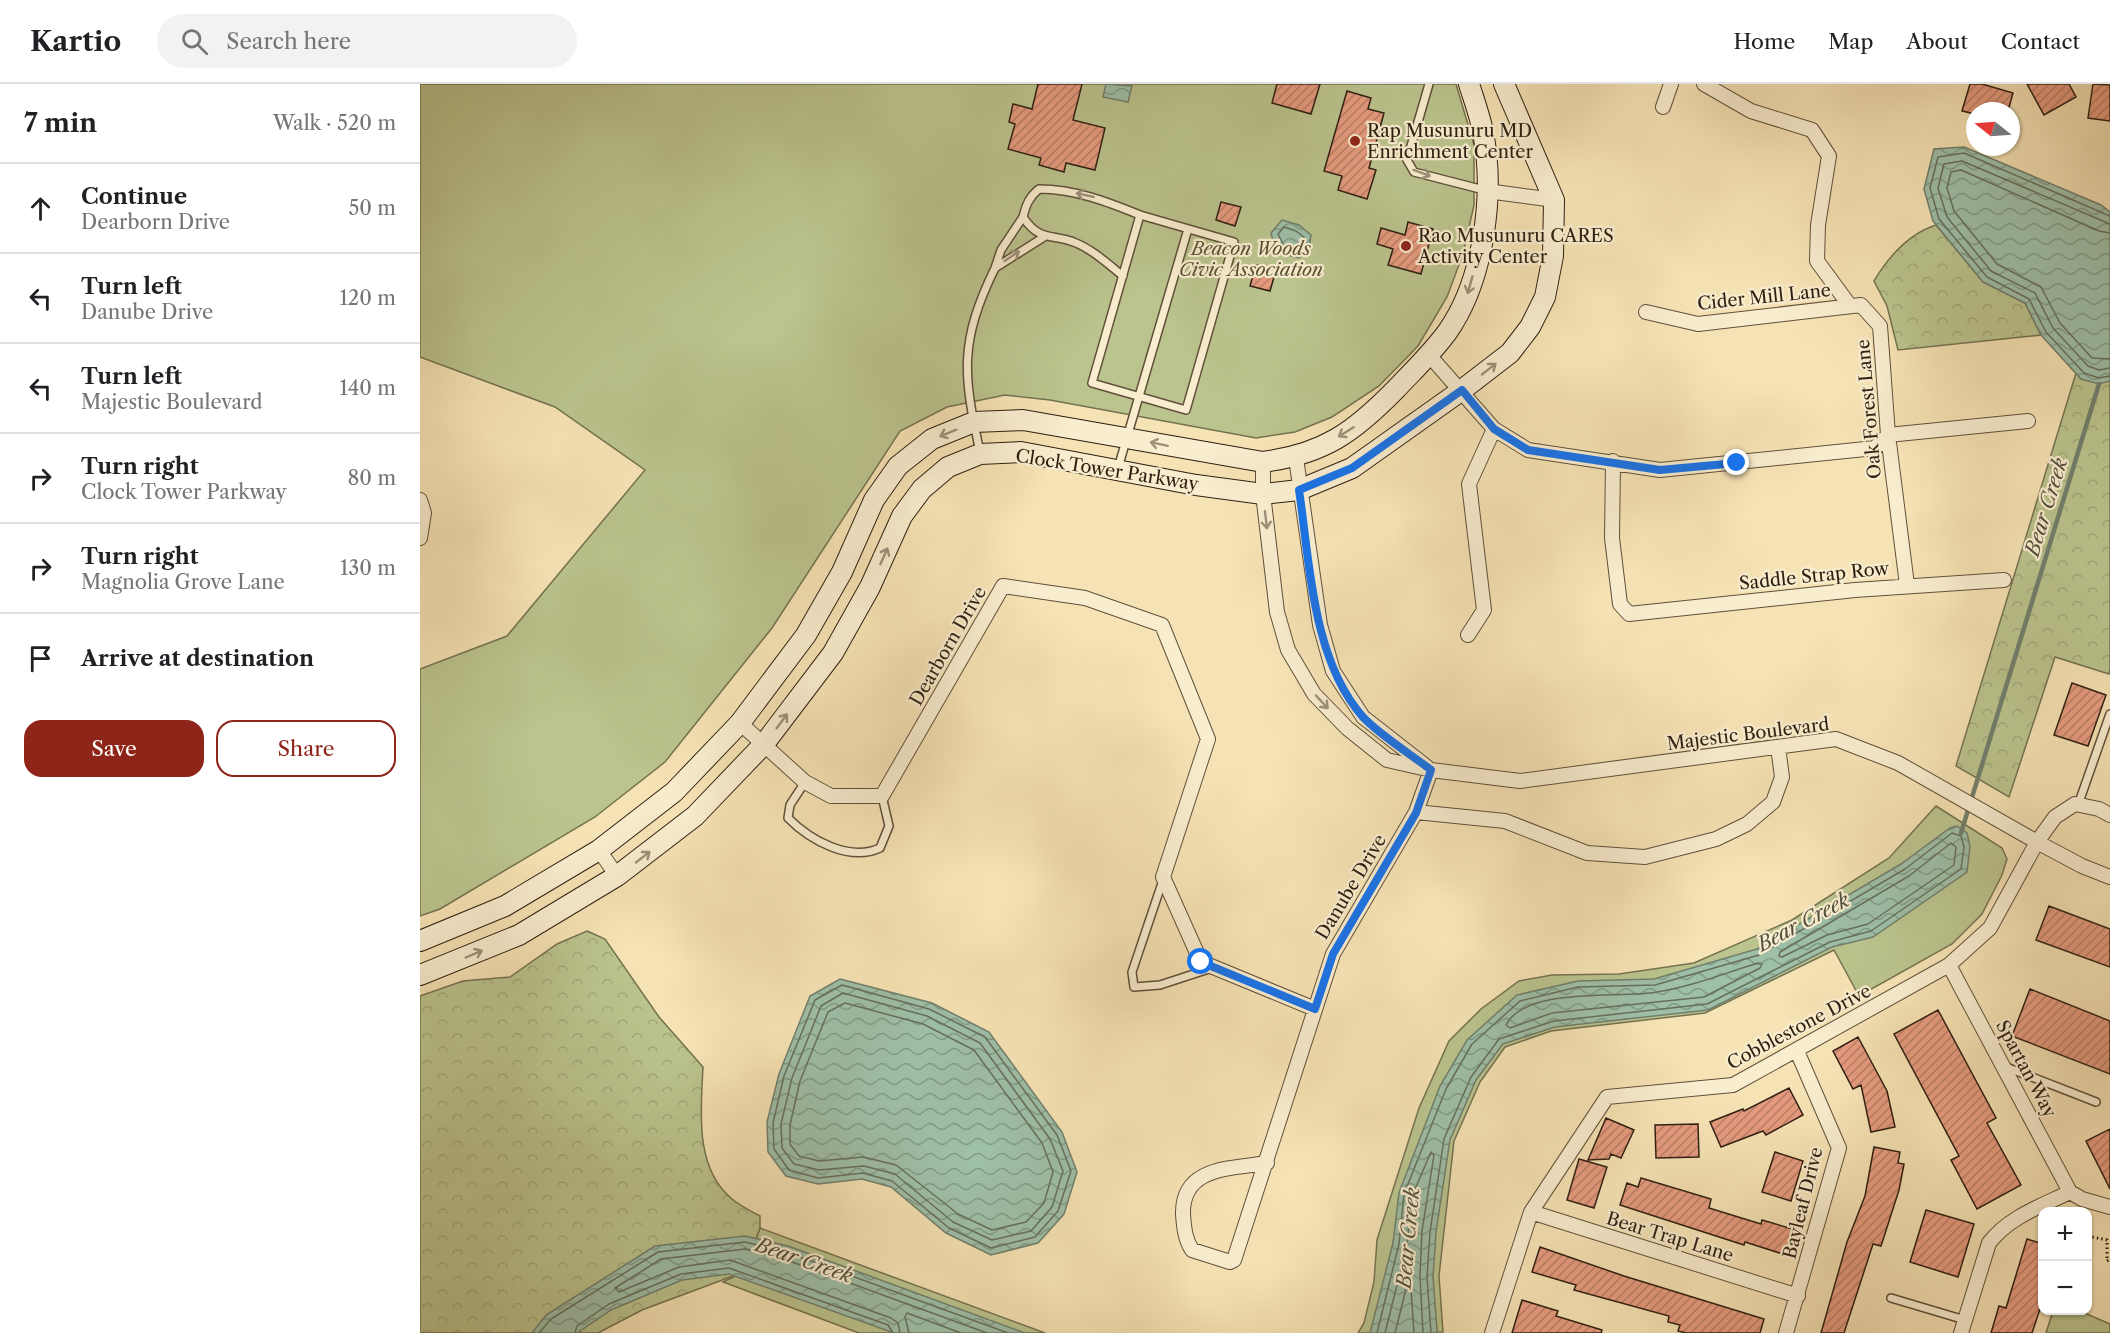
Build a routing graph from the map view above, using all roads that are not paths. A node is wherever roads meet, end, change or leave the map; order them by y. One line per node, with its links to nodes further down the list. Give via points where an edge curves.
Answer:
1 (1429, 84): 7 (lane, one-way to 7, via 1407,160 1414,172)
2 (1469, 84): 7 (street, Clock Tower Parkway, via 1483,133)
3 (1504, 84): 8 (street, Clock Tower Parkway)
4 (1671, 84): 6 (street)
5 (1704, 84): 15 (street, Oak Forest Lane, via 1751,111 1812,130 1829,156 1818,225 1817,261)
6 (1663, 107)
7 (1487, 191): 8 (street); 17 (street, Clock Tower Parkway, one-way to 17, via 1482,244 1466,298)
8 (1554, 200): 18 (street, Clock Tower Parkway, one-way to 8, via 1510,353 1530,327 1545,297 1553,256)
9 (1140, 215): 10 (lane, one-way to 10, via 1100,199 1039,189 1030,197); 11 (lane); 14 (lane)
10 (1023, 218): 12 (lane); 13 (lane, via 1001,250)
11 (1188, 229): 19 (lane); 19 (lane, via 1234,242 1186,410)
12 (1044, 237): 13 (lane, one-way to 12); 14 (lane, via 1075,243)
13 (995, 268): 21 (lane, via 980,299 966,351)
14 (1123, 276): 19 (lane, via 1092,383)
15 (1850, 306): 16 (street, Cider Mill Lane, via 1698,324); 23 (street, Oak Forest Lane, via 1861,305 1880,326)
16 (1646, 312)
17 (1429, 355): 18 (street); 26 (street, Clock Tower Parkway, one-way to 26, via 1366,420)
18 (1462, 390): 22 (street); 30 (street, Clock Tower Parkway, via 1352,468)
19 (1139, 396): 24 (lane)
20 (2028, 421): 23 (street)
21 (974, 422): 24 (street, Clock Tower Parkway, via 1023,420); 25 (lane); 38 (street, Clock Tower Parkway, one-way to 38, via 932,439 898,466 874,500 842,572 806,636)
22 (1494, 429): 27 (street, via 1528,450); 36 (street, via 1469,484 1484,610)
23 (1888, 435): 27 (street, via 1875,448 1726,464 1660,470); 35 (street, Oak Forest Lane)
24 (1127, 437): 28 (street, Clock Tower Parkway, one-way to 24); 29 (lane)
25 (980, 454): 29 (street, Clock Tower Parkway, via 1021,452); 39 (street, Clock Tower Parkway, one-way to 25, via 833,653 870,587 902,516 922,489 948,467)
26 (1296, 458): 28 (street, Clock Tower Parkway); 30 (street)
27 (1613, 461): 35 (street, Saddle Strap Row, via 1613,549 1620,603 1629,614)
28 (1263, 462): 31 (street, Majestic Boulevard)
29 (1118, 468): 31 (street, Clock Tower Parkway)
30 (1299, 490): 31 (street, Clock Tower Parkway); 41 (street, via 1320,625 1333,671 1363,717)
31 (1263, 494): 41 (street, Majestic Boulevard, one-way to 41, via 1277,612 1288,650 1314,694 1347,728 1387,760)
32 (422, 507): 33 (street)
33 (420, 538)
34 (2004, 580): 35 (street, Saddle Strap Row)
35 (1907, 585)
36 (1468, 635)
37 (2110, 714): 44 (lane)
38 (740, 723): 39 (street); 48 (street, Clock Tower Parkway, via 674,792)
39 (764, 744): 42 (street); 49 (street, Clock Tower Parkway, one-way to 39, via 695,816)
40 (1778, 747): 41 (street, Majestic Boulevard, via 1520,782); 45 (street, via 1782,777 1773,802 1747,824 1716,840 1645,857 1587,853 1505,821); 47 (street, Majestic Boulevard, via 1836,739 1898,763)
41 (1431, 770): 45 (street, Danube Drive)
42 (805, 782): 43 (street, via 831,796); 43 (lane, via 790,805 788,818 802,832 850,854 866,854 880,848 889,826)
43 (882, 796): 50 (street, Dearborn Drive, via 1003,586 1086,598 1162,625 1208,739)
44 (2078, 805): 46 (street); 47 (street, Cobblestone Drive, via 2055,817)
45 (1416, 813): 56 (street, Danube Drive, via 1333,954)
46 (2110, 815)
47 (2037, 842): 51 (street, Majestic Boulevard); 53 (street, Cobblestone Drive, via 1990,928)
48 (599, 850): 49 (street); 52 (street, Clock Tower Parkway, via 505,906)
49 (618, 876): 55 (street, Clock Tower Parkway, one-way to 49, via 519,935)
50 (1163, 877): 54 (street, via 1201,962); 54 (lane, via 1132,972 1134,987 1160,986)
51 (2110, 877)
52 (420, 942)
53 (1948, 965): 57 (street, Cobblestone Drive); 58 (street, Spartan Way)
54 (1214, 967): 56 (street)
55 (420, 975)
56 (1315, 1009): 60 (street, Danube Drive)
57 (1797, 1051): 63 (street, Cobblestone Drive, via 1733,1085 1606,1096); 64 (street, Bayleaf Drive, via 1839,1148)
58 (2006, 1067): 59 (lane); 61 (street, Spartan Way)
59 (2096, 1102)
60 (1267, 1163): 60 (street, Danube Drive, via 1234,1260 1192,1250 1184,1225 1183,1203 1188,1187 1199,1177 1216,1171)
61 (2070, 1192): 62 (street); 66 (street, via 1998,1230 1989,1243)
62 (2110, 1207)
63 (1531, 1212): 64 (street, Bear Trap Lane); 67 (street, Cobblestone Drive)
64 (1798, 1296): 68 (street, Bayleaf Drive)
65 (1891, 1298): 66 (lane)
66 (1963, 1327)
67 (1492, 1333)
68 (1786, 1333)

